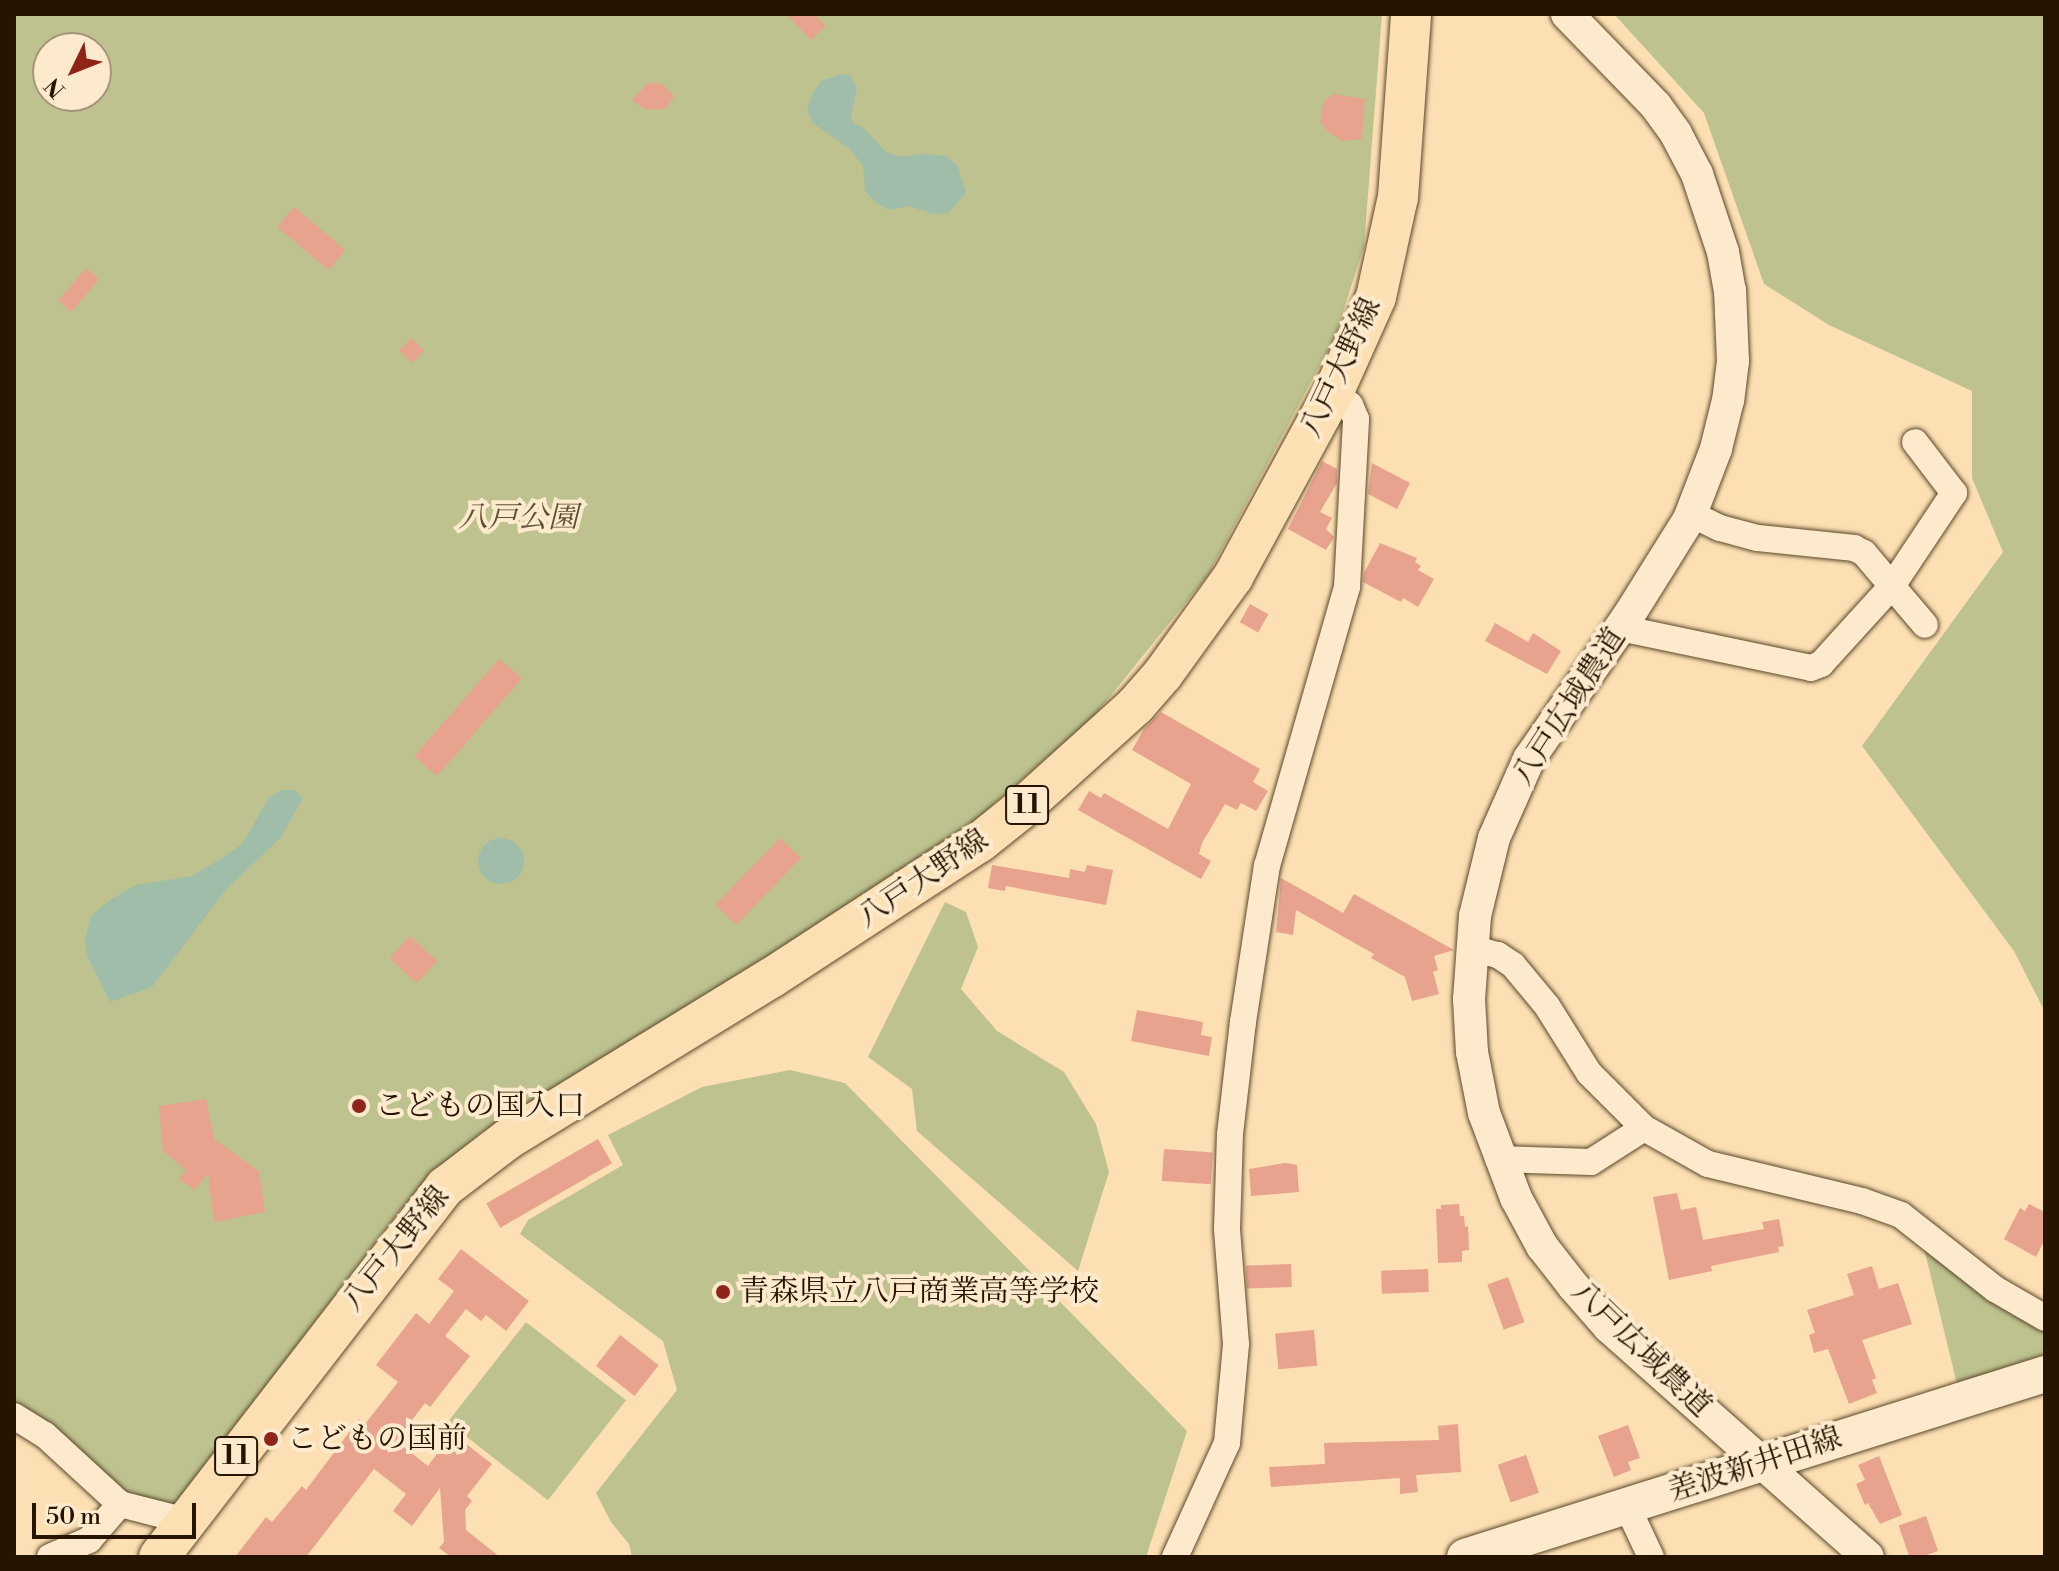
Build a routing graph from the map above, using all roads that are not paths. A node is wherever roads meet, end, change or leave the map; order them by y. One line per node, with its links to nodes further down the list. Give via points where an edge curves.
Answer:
1 (1411, 14): 3 (main road, 八戸大野線 / 11, via 1395,212 1376,297)
2 (1567, 14): 5 (street, 八戸広域農道, via 1620,65 1676,134 1697,174 1723,252 1732,321 1728,400 1705,484)
3 (1334, 391): 18 (main road, 八戸大野線 / 11, via 1233,577 1195,634 1136,705 980,842 470,1165 424,1210); 21 (street, via 1356,419 1347,587 1267,866 1243,1022 1230,1134 1227,1229 1236,1344 1227,1443)
4 (1915, 442): 6 (street, via 1954,493)
5 (1691, 514): 6 (street, via 1758,538 1854,548); 8 (street, 八戸広域農道)
6 (1892, 586): 7 (street); 8 (street, via 1847,638 1811,668)
7 (1925, 625)
8 (1620, 628): 9 (street, 八戸広域農道, via 1556,715 1511,795 1483,876)
9 (1471, 948): 10 (street, via 1513,965 1547,1006 1589,1073); 11 (street, 八戸広域農道, via 1472,1052)
10 (1644, 1128): 11 (street, via 1591,1162); 12 (street, via 1708,1164 1901,1215 1995,1289)
11 (1498, 1159): 15 (street, 八戸広域農道, via 1542,1246 1574,1287 1609,1327)
12 (2045, 1318)
13 (2045, 1374): 15 (main road, 差波新井田線)
14 (14, 1416): 16 (street, via 45,1435)
15 (1763, 1462): 17 (main road, 差波新井田線); 24 (street, 八戸広域農道)
16 (120, 1504): 18 (street); 19 (street, via 89,1540)
17 (1627, 1506): 22 (main road, 差波新井田線); 23 (street)
18 (186, 1521): 20 (main road, 八戸大野線 / 11)
19 (50, 1557)
20 (159, 1557)
21 (1175, 1557)
22 (1465, 1557)
23 (1651, 1557)
24 (1868, 1557)

